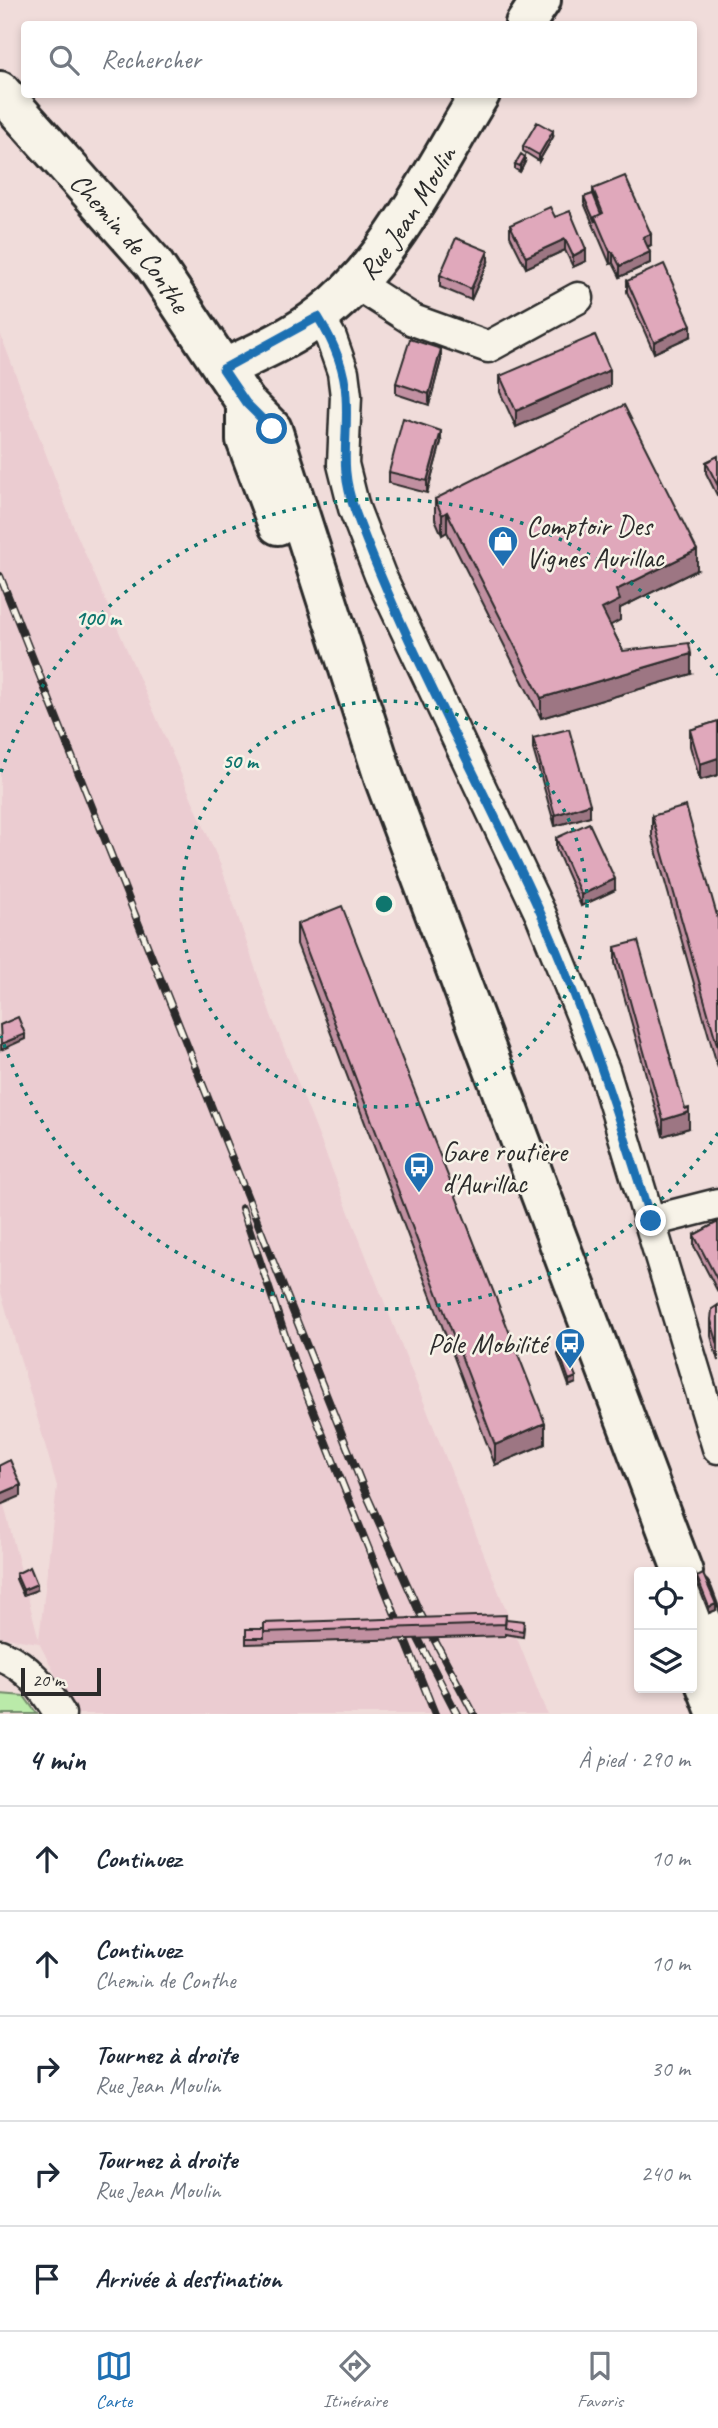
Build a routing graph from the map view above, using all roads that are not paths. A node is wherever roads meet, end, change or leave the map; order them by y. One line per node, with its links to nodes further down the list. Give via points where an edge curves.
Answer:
1 (541, 0): 2 (street)
2 (527, 21)
3 (0, 91): 8 (street, Chemin de Conthe, via 153,264)
4 (478, 98): 5 (street, Rue Jean Moulin, via 389,241)
5 (355, 283): 6 (street, via 413,320 488,347); 7 (street, Rue Jean Moulin)
6 (578, 298)
7 (318, 317): 8 (street, Rue Jean Moulin); 11 (street, via 343,372 343,464 354,508 380,575 541,915 604,1070)
8 (223, 369): 9 (street, Chemin de Conthe)
9 (246, 403): 13 (street, via 249,451 288,555 360,787); 14 (street, Chemin de Conthe, via 272,429 278,442 384,778)
10 (718, 1204): 11 (street)
11 (651, 1221): 12 (street)
12 (718, 1448)
13 (660, 1567)
14 (681, 1567)
15 (697, 1608): 18 (street)
16 (8, 1659): 19 (street, via 41,1683)
17 (697, 1662): 20 (street)
18 (718, 1665)
19 (60, 1714)
20 (718, 1714)

